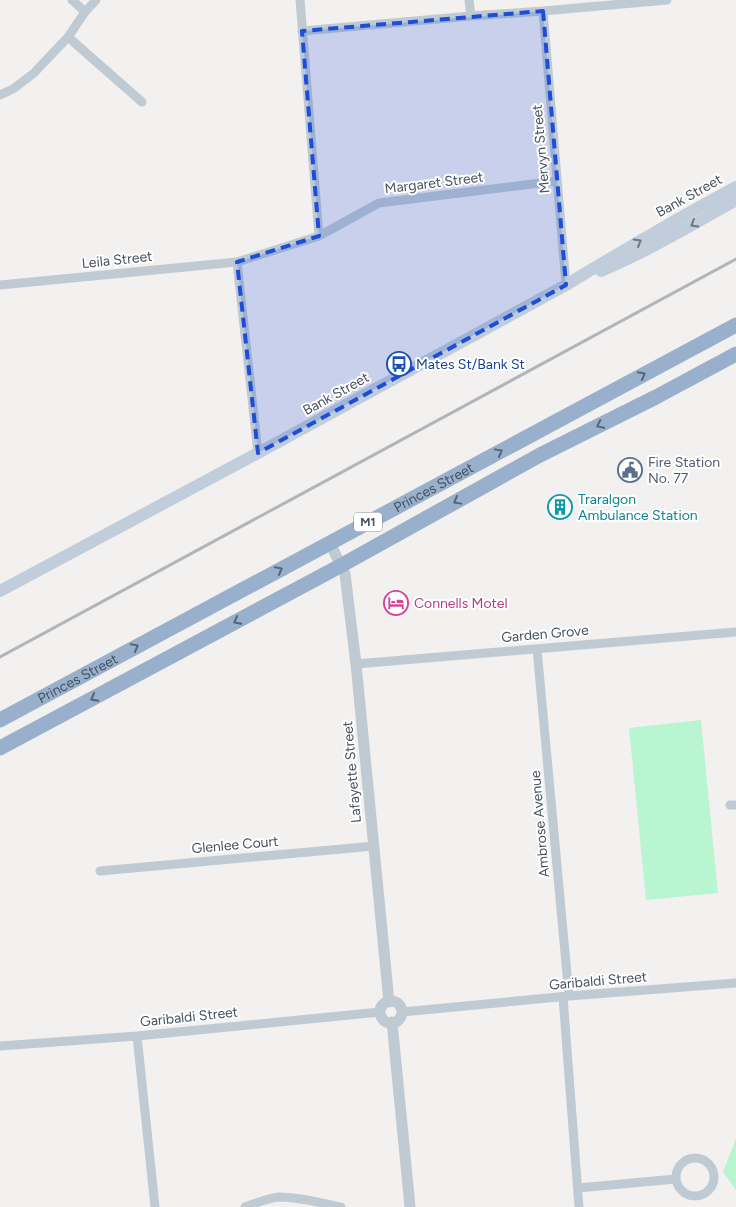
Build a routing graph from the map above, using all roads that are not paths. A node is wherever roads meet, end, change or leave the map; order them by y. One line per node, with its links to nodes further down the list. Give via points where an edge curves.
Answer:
1 (72, 0): 8 (street)
2 (96, 0): 8 (street)
3 (300, 0): 10 (street)
4 (469, 0): 9 (street)
5 (667, 0): 6 (street)
6 (616, 2): 7 (street)
7 (544, 11): 9 (street); 14 (street, Mervyn Street)
8 (85, 12): 11 (street)
9 (471, 16): 10 (street)
10 (302, 32): 17 (street)
11 (68, 37): 12 (street, via 34,73); 13 (street)
12 (0, 95)
13 (142, 102)
14 (557, 181): 17 (street, Margaret Street, via 378,203); 20 (street, Mervyn Street)
15 (736, 188): 20 (main road, Bank Street, one-way to 15)
16 (736, 200): 20 (main road, one-way to 20, via 674,236)
17 (319, 236): 18 (street, Margaret Street)
18 (237, 262): 19 (street, Leila Street); 23 (street)
19 (0, 285)
20 (566, 285): 23 (main road, Bank Street)
21 (736, 325): 24 (highway, Princes Street / M1, one-way to 21)
22 (736, 354): 25 (highway, Princes Street / M1, one-way to 25, via 540,455)
23 (258, 454): 26 (main road, Bank Street)
24 (330, 543): 25 (street, Lafayette Street); 30 (highway, Princes Street / M1, one-way to 24)
25 (342, 565): 29 (street, Lafayette Street, via 346,574); 31 (highway, Princes Street / M1, one-way to 31)
26 (0, 591)
27 (736, 632): 28 (street, Garden Grove)
28 (537, 649): 29 (street, Garden Grove); 35 (street, Ambrose Avenue)
29 (356, 664): 32 (street, Lafayette Street)
30 (0, 720)
31 (0, 748)
32 (374, 846): 33 (street, Glenlee Court); 36 (street, Lafayette Street)
33 (100, 871)
34 (736, 983): 35 (street, Garibaldi Street)
35 (566, 997): 38 (street, Garibaldi Street); 43 (street, Ambrose Avenue)
36 (389, 1002): 37 (street); 38 (street, via 396,1002)
37 (380, 1012): 39 (street, via 383,1019); 40 (street, Garibaldi Street)
38 (402, 1012): 39 (street, via 400,1018)
39 (392, 1022): 47 (street)
40 (137, 1036): 41 (street, Garibaldi Street); 44 (street)
41 (0, 1046)
42 (676, 1179): 42 (street, via 684,1162 699,1158 710,1165 715,1176 711,1188 699,1196 686,1194); 43 (street)
43 (578, 1188): 48 (street, Ambrose Avenue)
44 (155, 1207)
45 (245, 1207): 46 (street, via 278,1197 301,1198)
46 (341, 1207)
47 (410, 1207)
48 (579, 1207)

